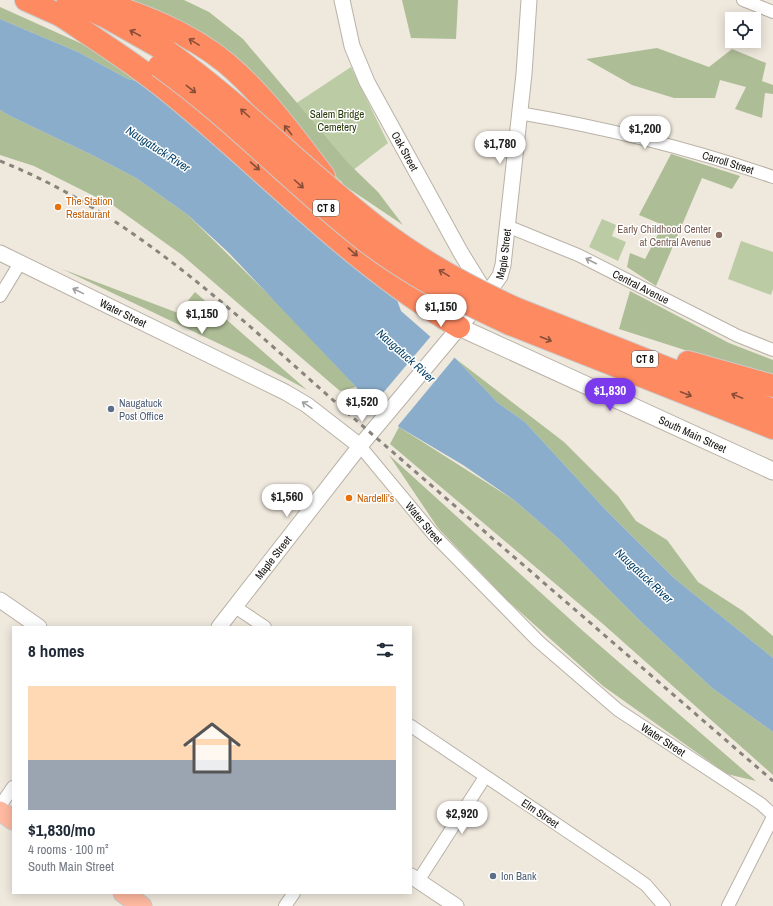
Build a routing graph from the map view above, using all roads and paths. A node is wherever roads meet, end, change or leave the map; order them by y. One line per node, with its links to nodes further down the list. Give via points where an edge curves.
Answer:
1 (26, 0): 6 (highway, CT 8)
2 (95, 0): 17 (highway, one-way to 2, via 450,305 361,222 272,110 226,63 174,31)
3 (342, 0): 14 (street, Oak Street, via 352,46 367,82 480,286)
4 (529, 0): 9 (street, Maple Street)
5 (743, 0): 7 (street)
6 (64, 8): 8 (highway); 8 (highway, CT 8, via 106,17)
7 (773, 12)
8 (159, 65): 16 (highway, CT 8, bridge, via 229,98 379,229); 17 (highway, one-way to 17, via 185,105 354,253 403,292)
9 (519, 113): 10 (street, Carroll Street, via 668,143); 11 (street, Maple Street)
10 (773, 177)
11 (507, 226): 14 (street, Maple Street, via 502,270); 18 (street, Central Avenue, one-way to 11, via 738,336 578,255)
12 (0, 253): 13 (street, Water Street)
13 (20, 262): 15 (street); 24 (street, Water Street, one-way to 13, via 307,405 285,392)
14 (487, 294): 17 (street, Maple Street)
15 (0, 296)
16 (513, 317): 19 (highway); 20 (highway, CT 8, one-way to 20); 21 (highway, CT 8, one-way to 16)
17 (460, 327): 24 (street, Maple Street); 25 (main road, South Main Street)
18 (773, 350)
19 (773, 386)
20 (711, 404): 22 (highway, CT 8); 23 (highway)
21 (773, 410)
22 (773, 428)
23 (773, 436)
24 (360, 446): 27 (street, Maple Street); 37 (street, Water Street, via 433,534 538,641 618,710 761,804 772,814)
25 (773, 472)
26 (0, 600): 28 (street)
27 (235, 607): 29 (street, Maple Street); 30 (street)
28 (38, 626)
29 (220, 626)
30 (264, 626)
31 (412, 727): 32 (street, Elm Street)
32 (485, 777): 38 (street); 44 (street, Elm Street, via 646,885)
33 (12, 788): 34 (street)
34 (0, 806)
35 (0, 811): 36 (main road)
36 (12, 819)
37 (772, 819): 45 (street)
38 (414, 878): 41 (street)
39 (124, 894): 42 (main road)
40 (293, 894): 43 (street)
41 (448, 904)
42 (142, 906)
43 (285, 906)
44 (664, 906)
45 (728, 906)

